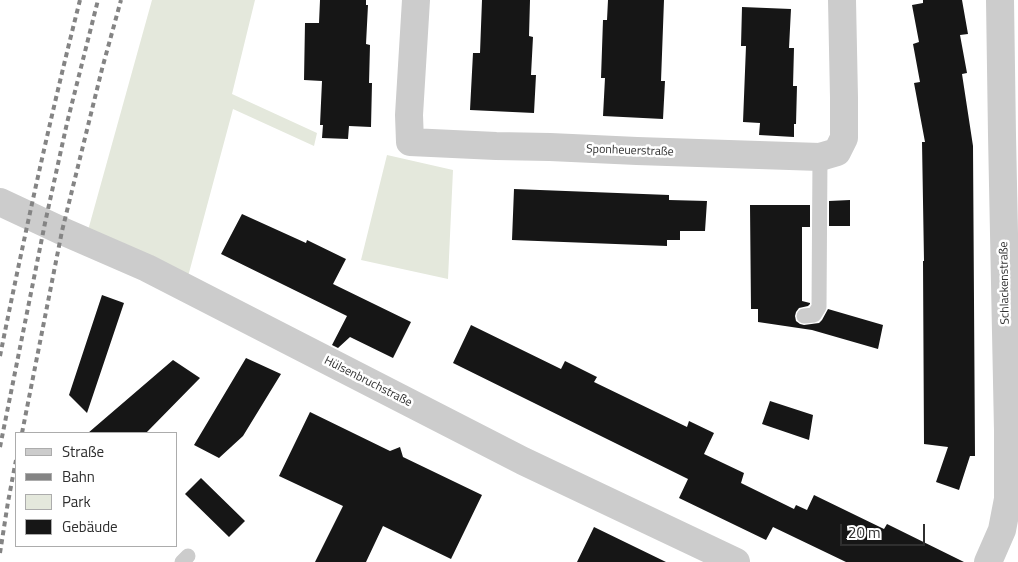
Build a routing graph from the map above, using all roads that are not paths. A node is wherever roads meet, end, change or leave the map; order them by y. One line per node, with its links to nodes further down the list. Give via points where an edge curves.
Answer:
1 (416, 0): 4 (street, Sponheuerstraße, via 410,142)
2 (842, 0): 4 (street, via 844,138 837,152)
3 (1000, 0): 8 (street, Schlackenstraße, via 1008,499 1002,530)
4 (820, 157): 6 (lane, via 818,307 814,316)
5 (0, 202): 7 (street, Hülsenbruchstraße, via 147,268 523,461)
6 (804, 316)
7 (736, 562)
8 (988, 562)

